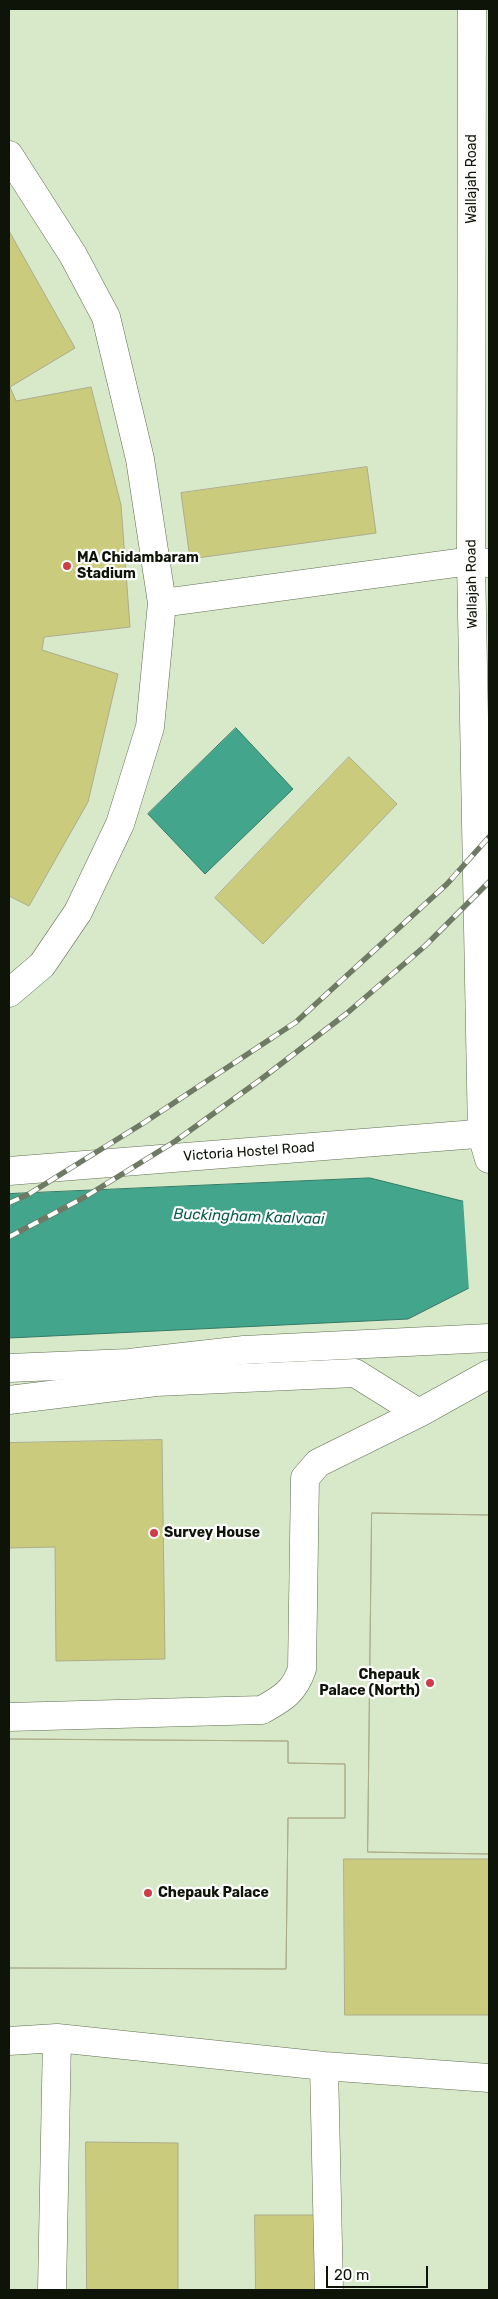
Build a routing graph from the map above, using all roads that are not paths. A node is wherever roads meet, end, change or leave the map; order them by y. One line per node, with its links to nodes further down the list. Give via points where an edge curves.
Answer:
1 (472, 9): 3 (main road, Wallajah Road)
2 (9, 155): 4 (main road, via 73,255 106,317 140,459)
3 (480, 562): 4 (main road); 6 (main road, Wallajah Road)
4 (162, 603): 5 (main road, via 150,727 120,824 78,912 42,966)
5 (9, 993)
6 (487, 1142): 7 (main road, Victoria Hostel Road)
7 (9, 1171)
8 (489, 1338): 9 (main road, via 244,1350 129,1363)
9 (9, 1368)
10 (489, 1374): 12 (main road)
11 (9, 1400): 12 (main road, via 156,1382 355,1373)
12 (420, 1413): 13 (main road, via 318,1462 305,1478 302,1669 297,1683 286,1696 262,1710)
13 (9, 1717)
14 (57, 2038): 15 (main road); 16 (main road); 18 (main road)
15 (9, 2041)
16 (324, 2066): 17 (main road); 19 (main road)
17 (489, 2078)
18 (52, 2290)
19 (329, 2290)

